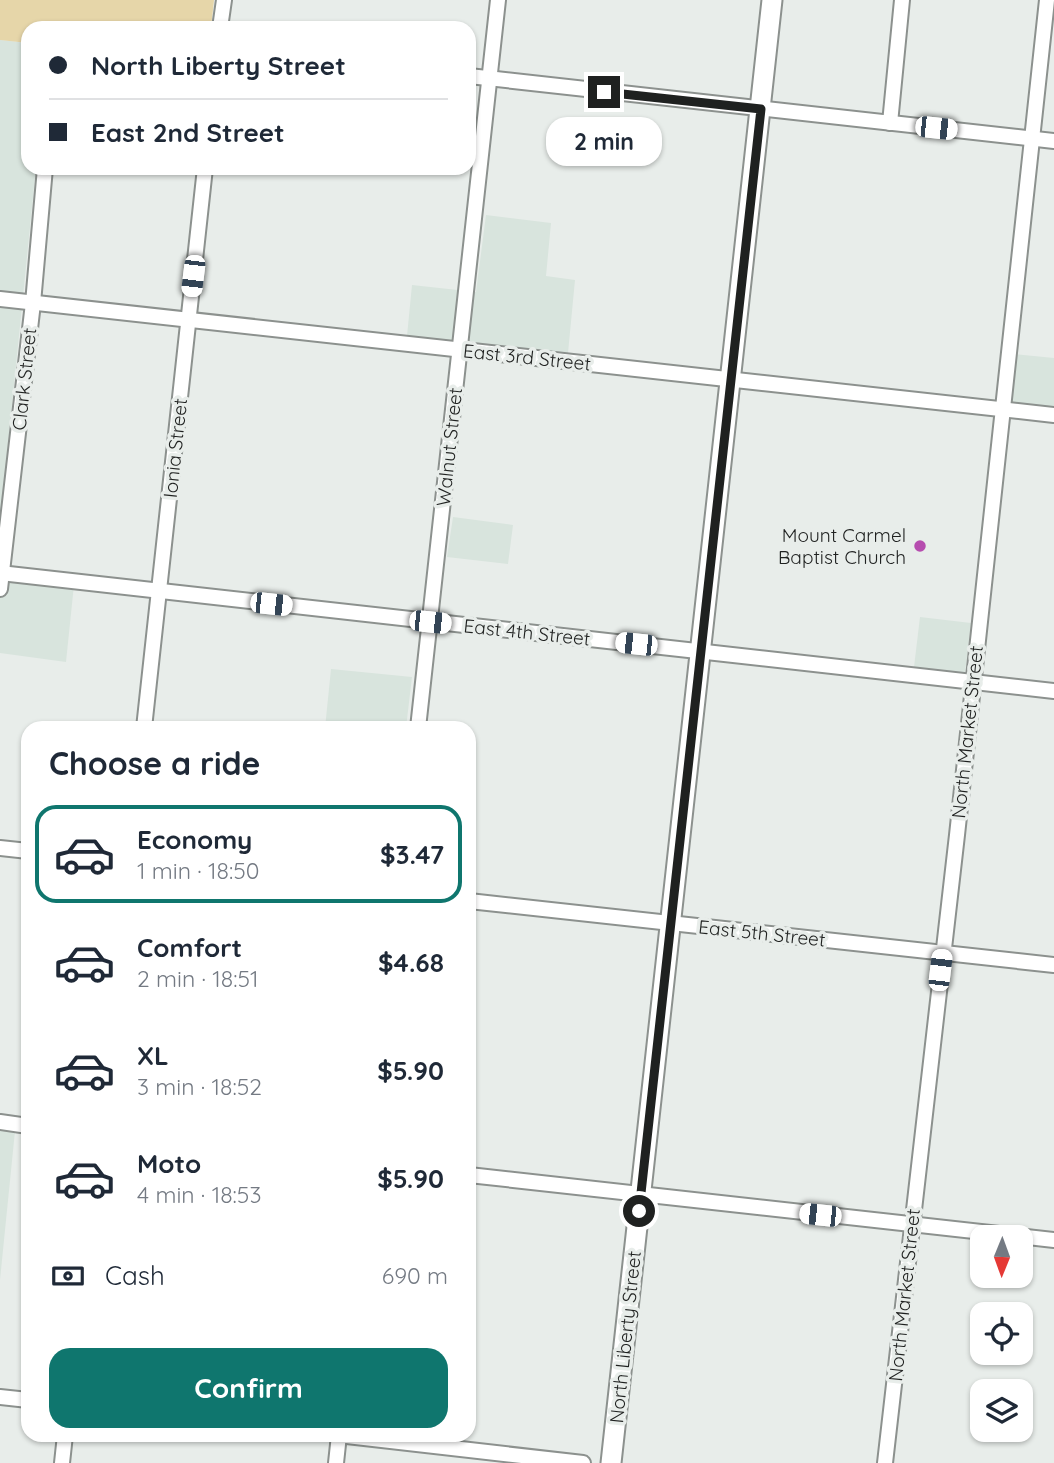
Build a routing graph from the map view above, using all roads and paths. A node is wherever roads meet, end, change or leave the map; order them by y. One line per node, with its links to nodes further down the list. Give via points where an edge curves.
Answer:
1 (224, 0): 6 (street)
2 (499, 0): 8 (street, Walnut Street)
3 (772, 0): 9 (street, North Liberty Street)
4 (902, 0): 10 (street)
5 (1047, 0): 11 (street, North Market Street)
6 (221, 21)
7 (476, 77): 8 (street)
8 (490, 79): 9 (street); 18 (street, Walnut Street)
9 (761, 109): 10 (street); 19 (street, North Liberty Street)
10 (890, 123): 11 (street)
11 (1032, 138): 12 (street); 20 (street, North Market Street)
12 (1054, 141)
13 (44, 175): 16 (street, Clark Street)
14 (204, 175): 17 (street, Ionia Street)
15 (0, 299): 16 (street, East 3rd Street)
16 (33, 303): 17 (street, East 3rd Street); 22 (street, Clark Street)
17 (188, 320): 18 (street, East 3rd Street); 24 (street, Ionia Street)
18 (460, 350): 19 (street, East 3rd Street); 25 (street, Walnut Street)
19 (730, 381): 20 (street, East 3rd Street); 26 (street, North Liberty Street)
20 (1002, 409): 21 (street, East 3rd Street); 27 (street, North Market Street)
21 (1054, 415)
22 (1, 573): 23 (street, Clark Street); 24 (street, East 4th Street)
23 (0, 589)
24 (159, 592): 25 (street, East 4th Street); 29 (street, Ionia Street)
25 (430, 622): 26 (street, East 4th Street); 30 (street, Walnut Street)
26 (700, 651): 27 (street, East 4th Street); 34 (street, North Liberty Street)
27 (972, 682): 28 (street, East 4th Street); 35 (street, North Market Street)
28 (1054, 691)
29 (145, 721)
30 (419, 721)
31 (0, 848): 32 (street)
32 (21, 850)
33 (476, 902): 34 (street, East 5th Street)
34 (671, 923): 35 (street, East 5th Street); 40 (street, North Liberty Street)
35 (942, 953): 36 (street, East 5th Street); 41 (street, North Market Street)
36 (1054, 965)
37 (0, 1122): 38 (street)
38 (21, 1125)
39 (476, 1176): 40 (street)
40 (641, 1195): 41 (street); 51 (street, North Liberty Street)
41 (912, 1225): 42 (street); 52 (street, North Market Street)
42 (1054, 1240)
43 (0, 1397): 44 (street)
44 (21, 1399)
45 (64, 1442): 48 (street)
46 (338, 1442): 49 (street)
47 (399, 1442): 50 (street)
48 (62, 1463)
49 (336, 1463)
50 (583, 1463)
51 (611, 1463)
52 (885, 1463)

